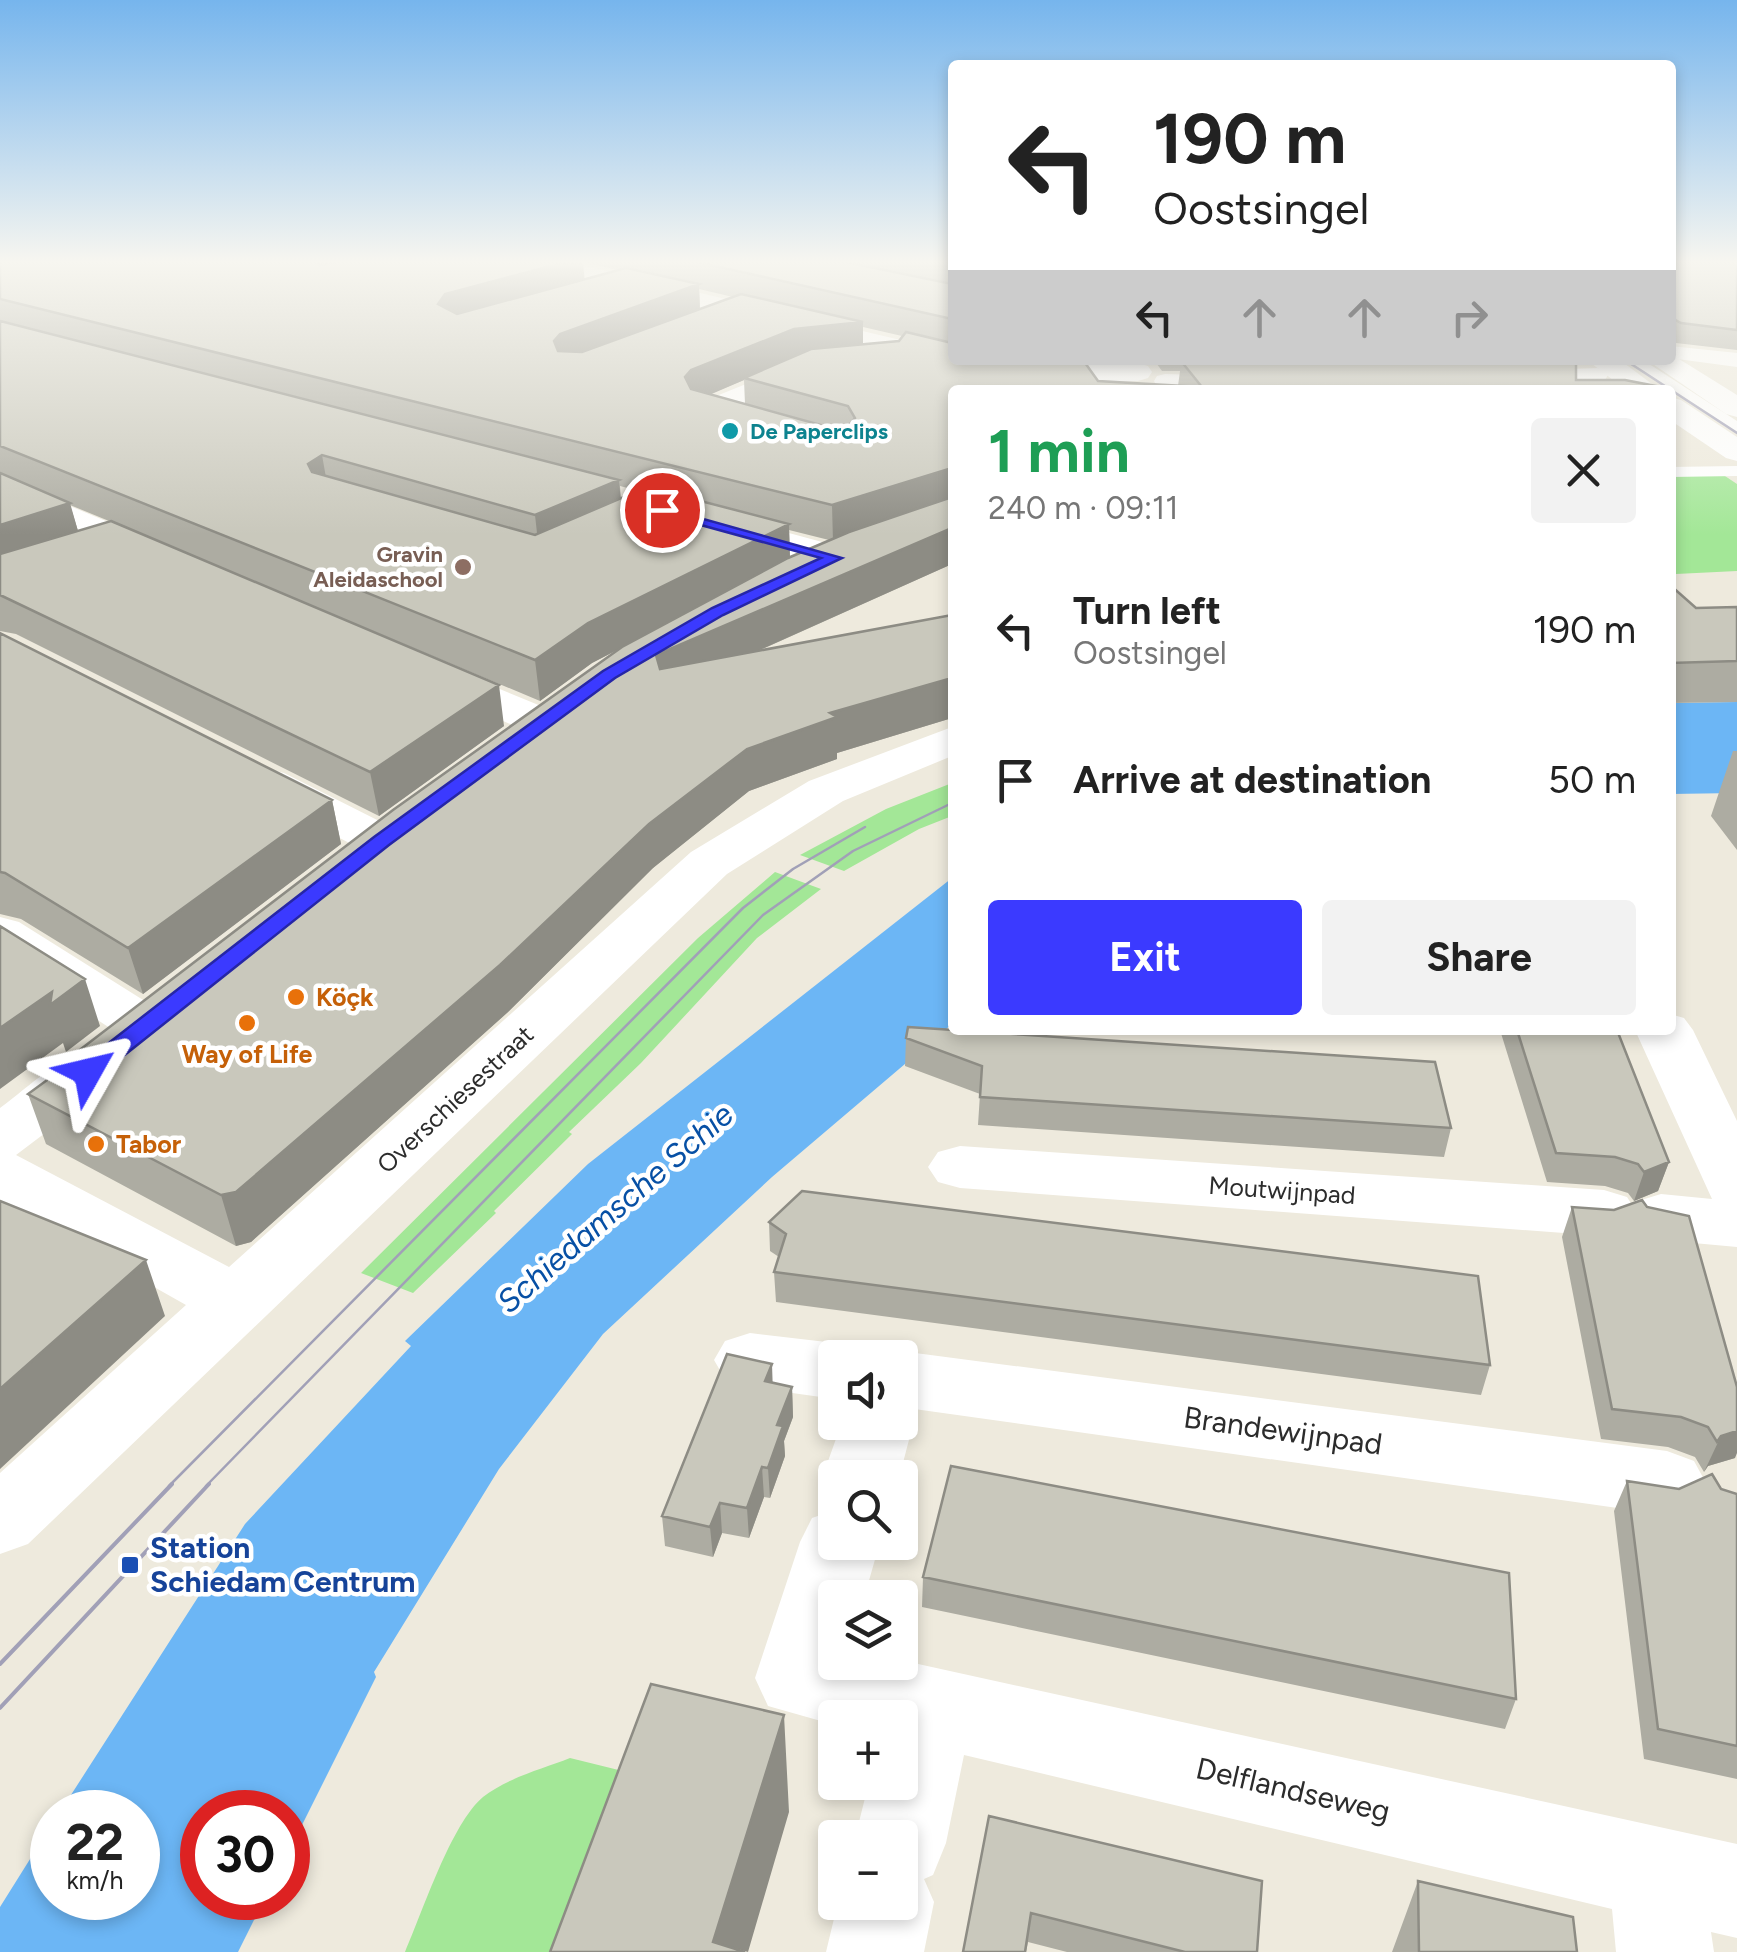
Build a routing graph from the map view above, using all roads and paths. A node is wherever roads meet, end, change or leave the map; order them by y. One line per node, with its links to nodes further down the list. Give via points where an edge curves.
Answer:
1 (911, 353): 21 (street, via 806,368 705,412)
2 (919, 353): 4 (street)
3 (1679, 353): 5 (street)
4 (948, 360)
5 (1737, 360)
6 (970, 365): 11 (street)
7 (1033, 365): 11 (street)
8 (1640, 365): 16 (lane)
9 (1670, 365): 18 (street)
10 (1599, 368): 13 (street); 15 (street)
11 (1017, 376): 12 (street)
12 (1148, 376): 14 (street, via 1168,384)
13 (1488, 379)
14 (1263, 383)
15 (1635, 385)
16 (1671, 385)
17 (1676, 388): 20 (lane)
18 (1737, 408)
19 (1676, 410): 22 (street)
20 (1737, 428)
21 (786, 434)
22 (1737, 451)
23 (1737, 471): 24 (lane)
24 (1676, 472)
25 (0, 488): 27 (street)
26 (681, 515): 30 (street, via 852,552)
27 (122, 540): 28 (street); 29 (street)
28 (70, 558)
29 (195, 572)
30 (774, 584)
31 (396, 659): 33 (street)
32 (582, 694): 33 (street)
33 (542, 722): 35 (street)
34 (948, 742): 45 (street, Overschiesestraat, via 826,791 709,863)
35 (494, 758)
36 (226, 761): 37 (street)
37 (382, 841)
38 (0, 933): 40 (street, via 162,1015)
39 (1666, 1035): 43 (street)
40 (0, 1138)
41 (960, 1167): 44 (street, Moutwijnpad)
42 (0, 1172): 45 (street)
43 (1737, 1187)
44 (1737, 1224)
45 (237, 1302): 50 (street, Overschiesestraat)
46 (750, 1360): 47 (street)
47 (818, 1369)
48 (918, 1434): 49 (street, Brandewijnpad)
49 (1666, 1483)
50 (0, 1521)
51 (834, 1560): 52 (street, Delflandseweg, via 798,1678)
52 (932, 1707): 53 (street); 54 (street, Delflandseweg)
53 (905, 1820)
54 (1686, 1905)
55 (882, 1920): 56 (street)
56 (875, 1952)

